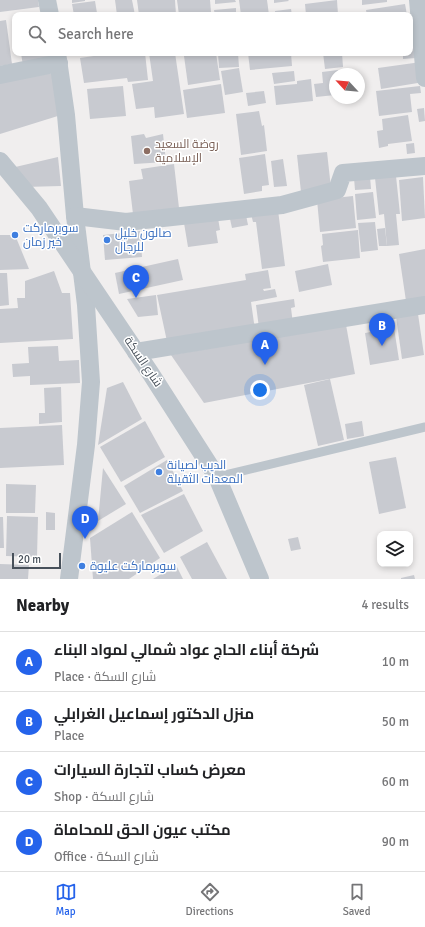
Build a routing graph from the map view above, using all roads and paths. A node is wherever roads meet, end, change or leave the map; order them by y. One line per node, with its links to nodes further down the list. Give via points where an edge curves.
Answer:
1 (47, 0): 3 (street)
2 (418, 0): 6 (street)
3 (49, 12)
4 (58, 58): 5 (street); 9 (street)
5 (0, 76)
6 (425, 78)
7 (0, 161): 10 (street, شارع السكة, via 39,208)
8 (425, 166): 9 (street, via 343,173 337,190 282,205 126,222)
9 (75, 216): 10 (street)
10 (82, 273): 12 (street, شارع السكة); 15 (street, via 91,382 86,445)
11 (425, 305): 12 (street)
12 (136, 352): 14 (street, شارع السكة)
13 (425, 427): 14 (lane)
14 (217, 476): 16 (street, شارع السكة)
15 (69, 579)
16 (260, 579)

